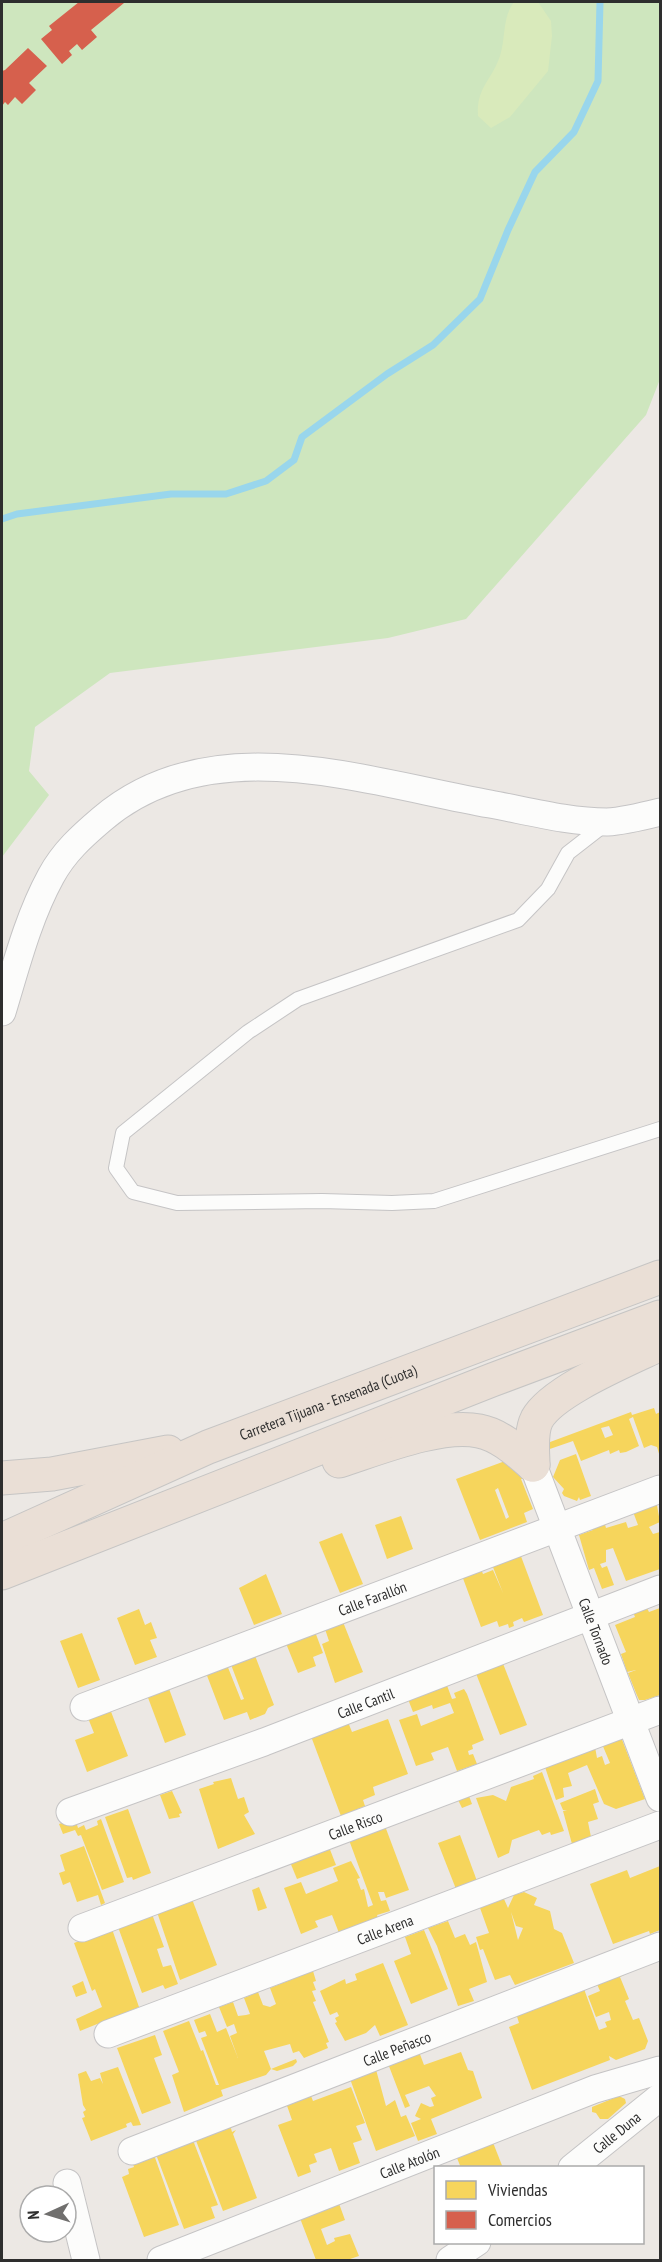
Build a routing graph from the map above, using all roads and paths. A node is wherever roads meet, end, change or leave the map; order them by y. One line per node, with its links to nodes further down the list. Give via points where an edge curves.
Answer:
1 (660, 812): 2 (street)
2 (608, 822): 3 (street, via 548,815 272,765 196,773 158,784 117,806 74,842 51,875 28,926); 4 (lane, via 568,853 548,889 519,920 298,999 248,1032 123,1133 116,1168 133,1192 177,1203 434,1201)
3 (2, 1012)
4 (660, 1128)
5 (660, 1277): 8 (highway, Carretera Tijuana - Ensenada (Cuota))
6 (660, 1317): 10 (highway)
7 (660, 1344): 9 (highway, via 566,1392 548,1406 532,1433)
8 (208, 1447): 11 (highway, via 52,1474); 14 (highway, Carretera Tijuana - Ensenada (Cuota))
9 (533, 1465): 10 (highway, via 512,1446 472,1430 434,1434 292,1473); 13 (street, Calle Tornado)
10 (249, 1475): 15 (highway)
11 (2, 1478)
12 (660, 1490): 13 (street, Calle Farallón)
13 (559, 1528): 17 (street, Calle Tornado); 18 (street, Calle Farallón)
14 (2, 1540)
15 (2, 1573)
16 (660, 1589): 17 (street, Calle Cantil)
17 (590, 1615): 20 (street, Calle Tornado); 22 (street, Calle Cantil, via 264,1742)
18 (84, 1707)
19 (660, 1710): 20 (street, Calle Risco)
20 (630, 1722): 21 (street, Calle Tornado); 24 (street, Calle Risco)
21 (660, 1798)
22 (70, 1812)
23 (660, 1825): 26 (street, Calle Arena)
24 (82, 1928)
25 (660, 1946): 29 (street, Calle Peñasco)
26 (108, 2034)
27 (660, 2070): 34 (street, Calle Atolón, via 595,2089)
28 (660, 2097): 30 (street, Calle Duna)
29 (132, 2151)
30 (574, 2166)
31 (68, 2183): 33 (street)
32 (474, 2244): 35 (street)
33 (86, 2260)
34 (161, 2260)
35 (450, 2260)

